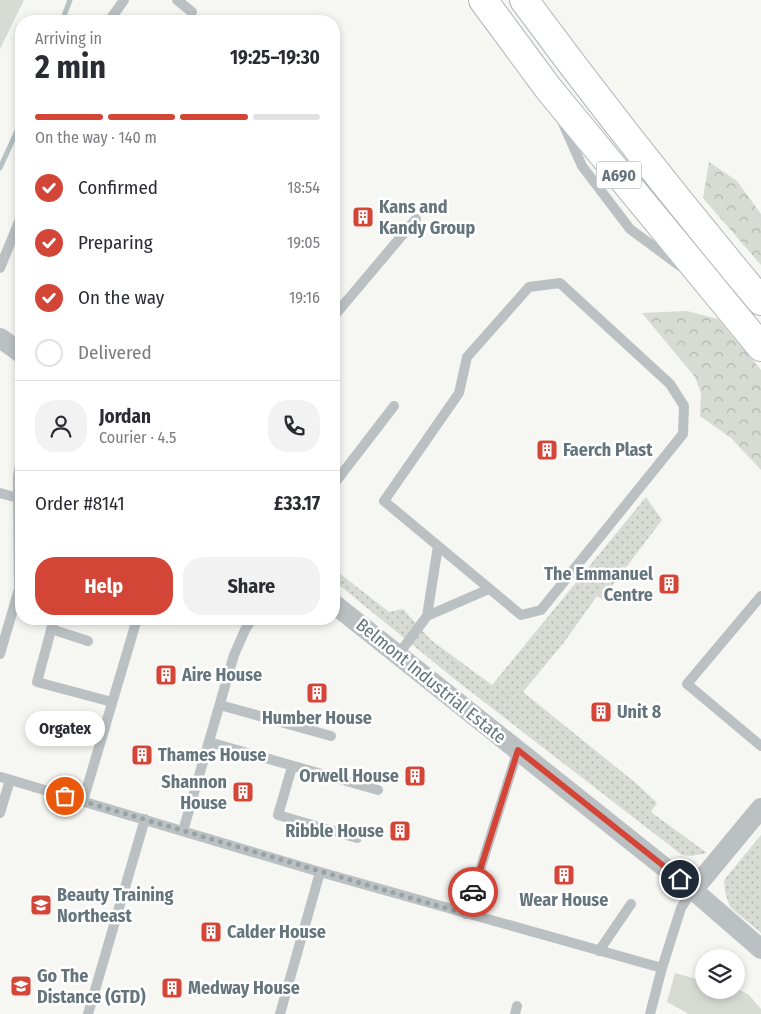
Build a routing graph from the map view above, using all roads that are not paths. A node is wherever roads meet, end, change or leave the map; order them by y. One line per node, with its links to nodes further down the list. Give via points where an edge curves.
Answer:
1 (124, 0): 6 (lane)
2 (177, 0): 5 (lane)
3 (483, 0): 13 (highway, A690, via 548,88)
4 (524, 0): 10 (highway, A690, via 680,204)
5 (192, 12)
6 (113, 15)
7 (416, 219): 11 (lane)
8 (15, 232): 9 (lane)
9 (0, 268)
10 (761, 301)
11 (340, 309)
12 (0, 338): 14 (street)
13 (761, 347)
14 (15, 349)
15 (394, 406): 16 (lane)
16 (340, 476)
17 (0, 493): 18 (lane)
18 (15, 497)
19 (438, 546): 20 (lane); 20 (lane, via 384,501 459,394 467,357 529,287 560,283 670,384 684,406 683,434 542,610 521,615); 24 (lane)
20 (489, 589): 24 (lane)
21 (761, 596): 36 (lane, via 687,684)
22 (15, 603): 30 (lane)
23 (340, 609): 31 (street, Belmont Industrial Estate)
24 (427, 616): 31 (lane)
25 (53, 625): 32 (lane, via 37,682)
26 (55, 625): 29 (lane)
27 (135, 625): 32 (lane)
28 (248, 625): 33 (lane, via 234,655)
29 (88, 641)
30 (0, 654)
31 (398, 656): 37 (street, Belmont Industrial Estate)
32 (112, 702): 40 (lane)
33 (220, 705): 34 (lane); 35 (lane)
34 (331, 736)
35 (209, 742): 38 (lane); 44 (lane)
36 (761, 746)
37 (518, 750): 47 (street, Belmont Industrial Estate); 49 (lane)
38 (292, 767): 39 (lane); 45 (lane, via 278,815)
39 (378, 790)
40 (83, 801): 42 (lane, via 6,779); 43 (lane)
41 (761, 808): 47 (street)
42 (0, 813)
43 (145, 819): 44 (lane); 53 (lane)
44 (183, 831): 46 (lane)
45 (357, 838)
46 (320, 872): 49 (lane); 54 (lane)
47 (693, 890): 50 (street, Belmont Industrial Estate); 52 (lane, via 681,908)
48 (631, 904): 51 (lane)
49 (466, 914): 51 (lane)
50 (761, 949)
51 (599, 952): 52 (lane)
52 (662, 968): 55 (lane)
53 (88, 1014)
54 (280, 1014)
55 (650, 1014)

